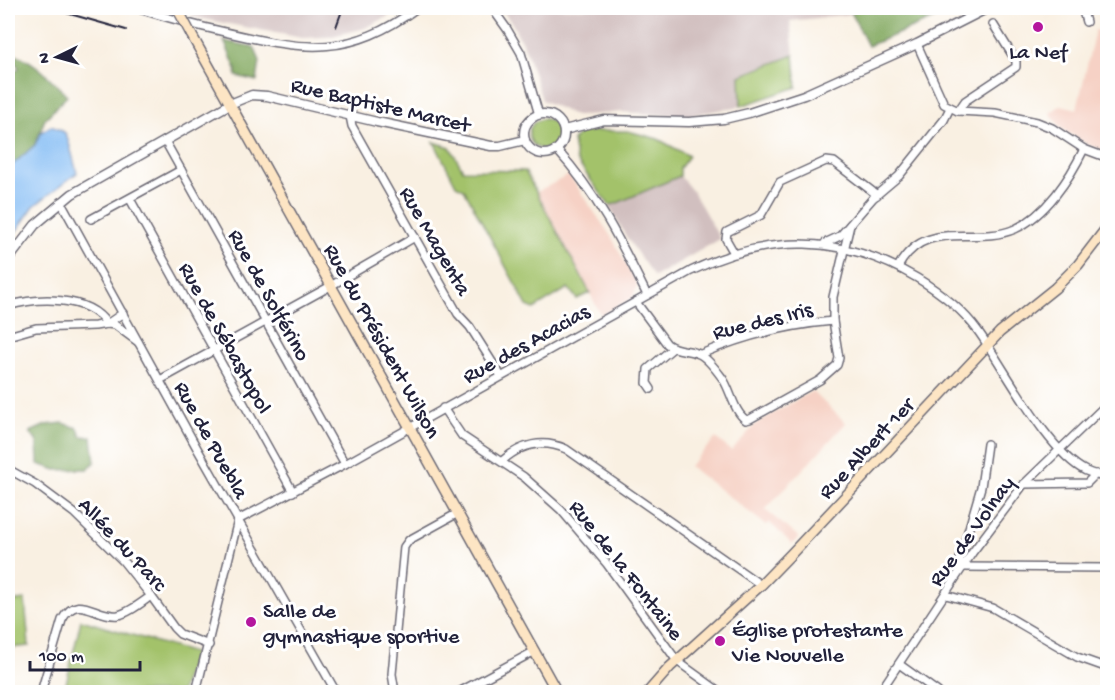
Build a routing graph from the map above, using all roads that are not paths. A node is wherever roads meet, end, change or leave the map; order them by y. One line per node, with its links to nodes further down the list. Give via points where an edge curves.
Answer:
1 (136, 8): 3 (street, via 260,40 305,47 336,46 365,38)
2 (177, 8): 10 (main road, Rue du Président Wilson, bridge)
3 (417, 8)
4 (492, 8): 13 (street, via 524,62)
5 (988, 8): 9 (street)
6 (1082, 8): 7 (street)
7 (1086, 22)
8 (993, 24): 12 (street, via 1016,67 965,101)
9 (917, 44): 11 (street, via 944,104); 15 (street, via 804,95 749,113 689,122 604,120)
10 (230, 104): 14 (street, Rue Baptiste Marcet, via 259,94); 17 (street, Rue Baptiste Marcet); 34 (main road, Rue du Président Wilson)
11 (950, 108): 12 (street); 22 (street, via 899,176)
12 (958, 111): 18 (street, via 995,113 1037,122)
13 (539, 115): 15 (street, via 555,117); 16 (street, via 527,124)
14 (350, 116): 16 (street, Rue Baptiste Marcet, via 491,146); 28 (street, Rue Magenta)
15 (564, 130): 19 (street, via 563,141)
16 (525, 140): 19 (street, via 538,153)
17 (165, 141): 21 (street, Rue de Solférino); 24 (street, Rue Baptiste Marcet)
18 (1084, 149): 20 (street); 33 (street, via 1069,176 1029,221 993,235 932,238 915,247)
19 (556, 150): 35 (street, via 600,208)
20 (1107, 158)
21 (181, 170): 23 (street); 39 (street, Rue de Solférino)
22 (877, 195): 26 (street); 31 (street, via 834,162 816,165 780,182 761,215 727,232)
23 (130, 199): 25 (street); 46 (street, Rue de Sébastopol)
24 (61, 202): 32 (street, Rue Baptiste Marcet, via 35,225); 38 (street, Rue de Puebla)
25 (91, 219)
26 (850, 225): 29 (street, via 840,236); 30 (street)
27 (1107, 226): 44 (main road, Rue Albert 1er, via 1066,277)
28 (415, 237): 34 (street); 48 (street, Rue Magenta, via 458,314 471,327)
29 (822, 244): 30 (street, Rue des Acacias); 31 (street, Rue des Acacias, via 775,245)
30 (846, 249): 33 (street, Rue des Acacias); 40 (street, via 833,297)
31 (734, 253): 35 (street, Rue des Acacias)
32 (8, 260)
33 (898, 267): 44 (street, Rue des Acacias, via 952,302)
34 (332, 285): 39 (street); 53 (main road, Rue du Président Wilson)
35 (647, 295): 36 (street, Rue des Acacias)
36 (636, 302): 45 (street); 48 (street, Rue des Acacias)
37 (8, 306): 41 (street, via 44,300 71,303 92,309)
38 (125, 316): 41 (street); 43 (street, Rue de Puebla)
39 (266, 321): 46 (street); 57 (street, Rue de Solférino)
40 (833, 321): 47 (street, Rue des Iris, via 768,332); 47 (street, via 837,365 805,389 746,420 722,378)
41 (111, 324): 42 (street, via 36,328); 43 (street)
42 (8, 336)
43 (141, 345): 49 (street, Rue de Puebla)
44 (987, 345): 55 (street, Rue des Acacias); 67 (main road, Rue Albert 1er)
45 (673, 348): 47 (street); 50 (street, via 648,369 647,383)
46 (214, 350): 49 (street); 62 (street, Rue de Sébastopol)
47 (700, 354)
48 (501, 376): 52 (street, Rue des Acacias)
49 (160, 380): 64 (street, Rue de Puebla)
50 (651, 389)
51 (1107, 403): 55 (street, Rue de Volnay)
52 (443, 408): 53 (street, Rue des Acacias); 56 (street, Rue de la Fontaine, via 462,436)
53 (410, 427): 57 (street, Rue des Acacias); 63 (main road, Rue du Président Wilson)
54 (987, 444): 65 (street, via 981,487 959,562)
55 (1059, 449): 59 (street, Rue des Acacias, via 1084,470); 61 (street, Rue de Volnay)
56 (502, 461): 67 (street, via 519,448 538,443 567,448); 72 (street, Rue de la Fontaine, via 572,522)
57 (345, 464): 62 (street, Rue des Acacias)
58 (8, 469): 69 (street, Allée du Parc, via 74,513 120,558)
59 (1096, 474): 60 (street, Rue des Acacias); 61 (street, via 1087,483)
60 (1107, 479)
61 (1024, 484): 65 (street, Rue de Volnay)
62 (293, 492): 64 (street, Rue des Acacias)
63 (458, 513): 71 (main road, Rue du Président Wilson); 79 (street, via 409,540 404,547 392,674)
64 (238, 520): 70 (street); 78 (street, Rue de Puebla)
65 (963, 567): 66 (street); 68 (street, Rue de Volnay)
66 (1107, 568)
67 (760, 585): 72 (main road, Rue Albert 1er)
68 (946, 595): 73 (street, Rue de Volnay); 74 (street, via 993,608 1077,657)
69 (151, 596): 70 (street, Allée du Parc, via 180,634); 76 (street, via 120,615 88,607 66,612)
70 (209, 645): 77 (street)
71 (534, 651): 80 (street); 81 (main road, Rue du Président Wilson)
72 (677, 661): 82 (main road, Rue Albert 1er); 83 (street, Rue de la Fontaine)
73 (899, 664): 84 (street, Rue de Volnay); 85 (street)
74 (1107, 668)
75 (32, 692): 76 (street)
76 (41, 692)
77 (196, 693)
78 (336, 693)
79 (394, 693)
80 (459, 693)
81 (557, 693)
82 (648, 693)
83 (720, 693)
84 (880, 693)
85 (938, 693)

